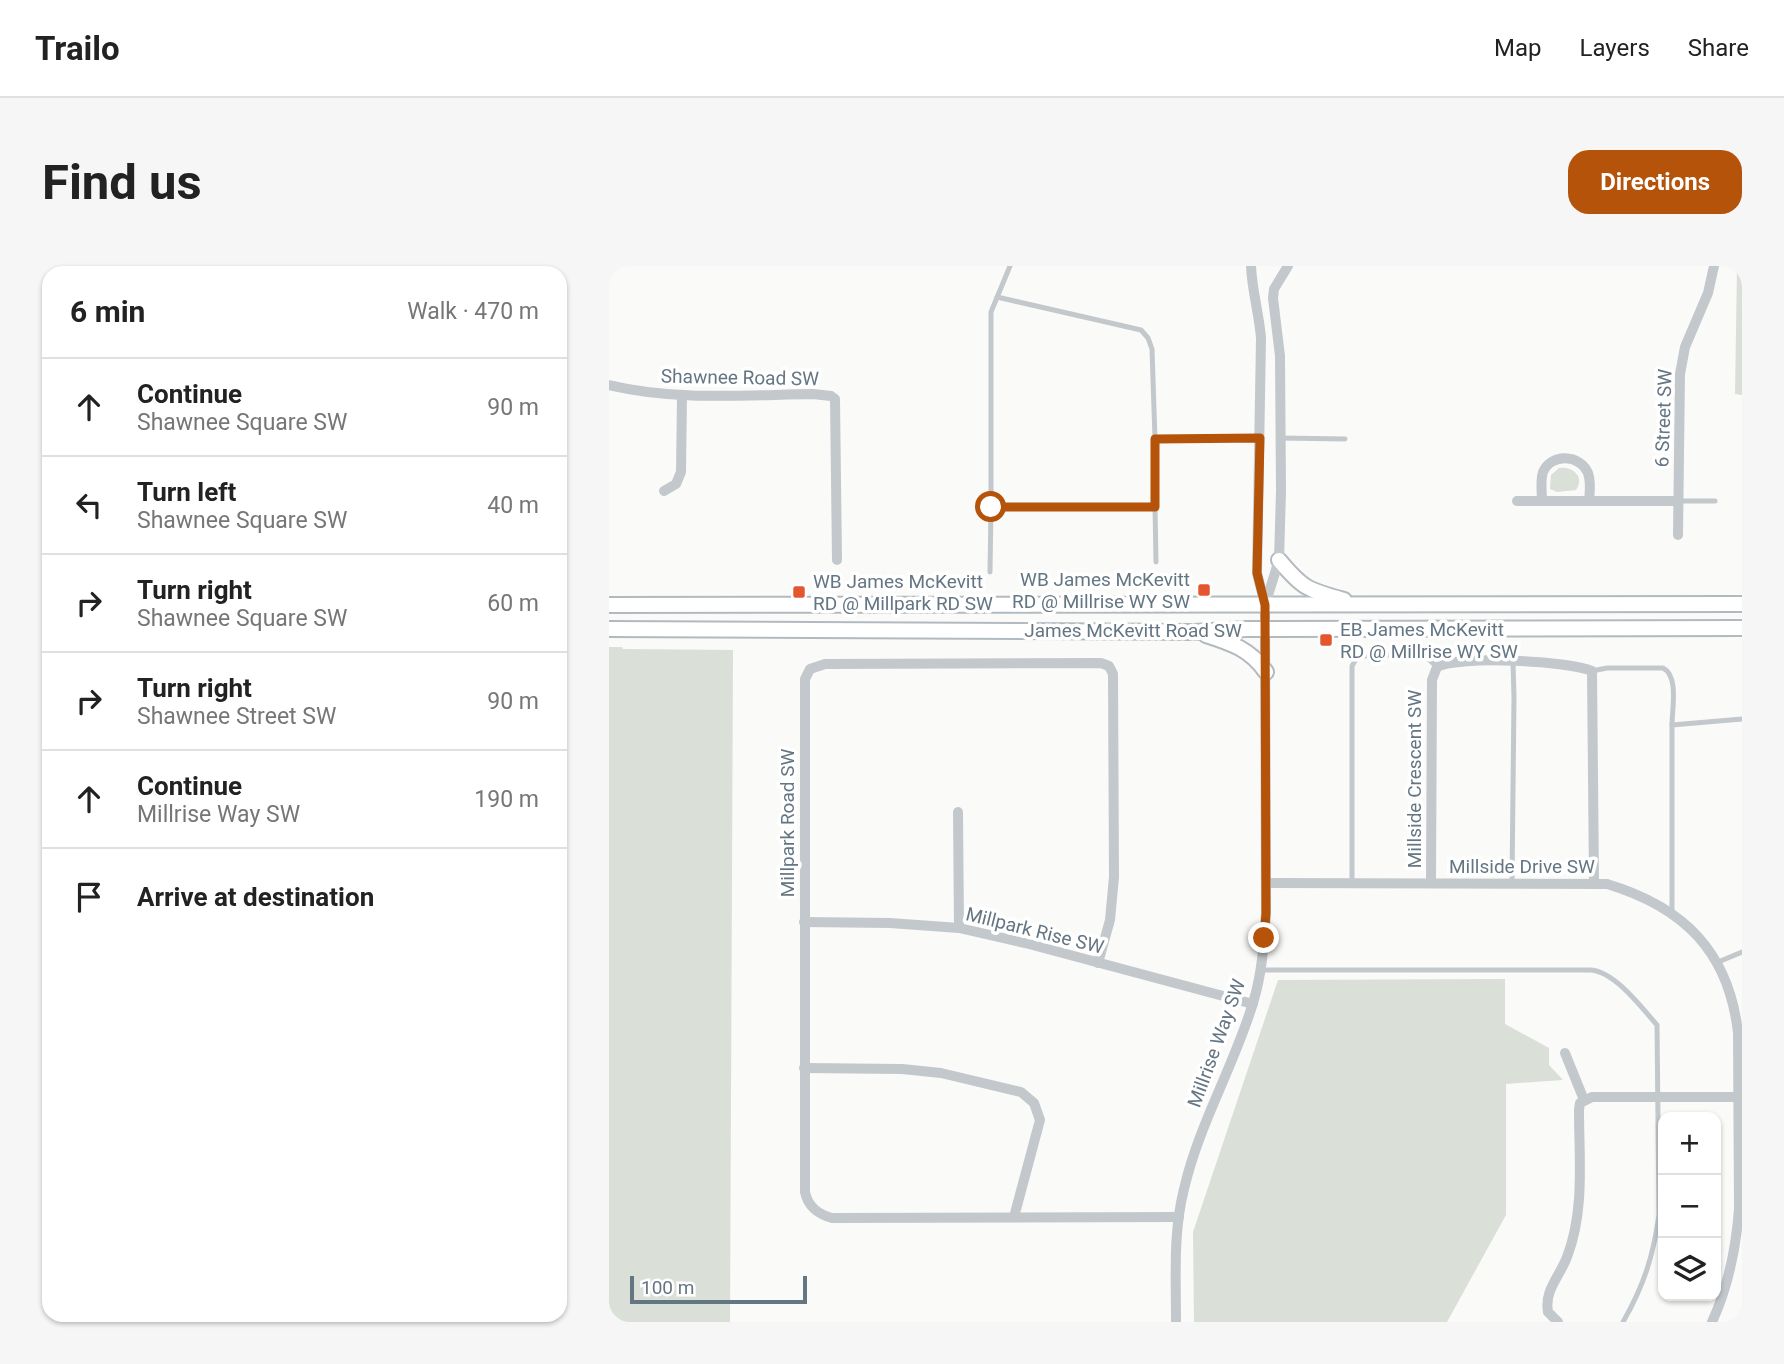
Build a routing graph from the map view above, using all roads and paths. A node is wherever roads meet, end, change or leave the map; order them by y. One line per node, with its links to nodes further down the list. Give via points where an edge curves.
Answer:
1 (1010, 266): 5 (lane)
2 (1251, 266): 8 (street, via 1261,338)
3 (1288, 266): 9 (street, via 1273,298 1280,356)
4 (1714, 266): 16 (street, 6 Street SW, via 1679,374)
5 (997, 297): 10 (lane, via 1141,330 1152,349); 18 (lane, via 991,328)
6 (609, 385): 7 (street, Shawnee Road SW)
7 (681, 396): 12 (street, via 681,472 675,484); 21 (street, Shawnee Road SW, via 813,394 835,398)
8 (1260, 438): 9 (street); 10 (lane); 27 (street, via 1257,573)
9 (1280, 438): 11 (lane); 22 (street)
10 (1155, 439): 19 (lane)
11 (1345, 439)
12 (664, 491)
13 (1517, 501): 14 (street)
14 (1542, 501): 15 (street); 15 (street, via 1545,469 1565,458 1580,462 1588,472)
15 (1589, 501): 16 (street)
16 (1678, 501): 17 (lane); 20 (street, 6 Street SW)
17 (1715, 501)
18 (991, 507): 19 (lane); 24 (lane)
19 (1155, 507): 23 (lane)
20 (1678, 535)
21 (837, 560)
22 (1279, 560): 27 (street); 28 (main road, via 1299,584)
23 (1156, 562)
24 (990, 572)
25 (1742, 604): 28 (main road, James McKevitt Road SW)
26 (609, 605): 27 (main road, James McKevitt Road SW)
27 (1265, 605): 28 (main road, James McKevitt Road SW); 31 (street, Millrise Way SW)
28 (1362, 605)
29 (1742, 628): 31 (main road, James McKevitt Road SW)
30 (609, 629): 32 (main road, James McKevitt Road SW)
31 (1266, 629): 32 (main road, James McKevitt Road SW); 36 (street, Millrise Way SW)
32 (1194, 632): 36 (main road, via 1242,647)
33 (1513, 662): 34 (street, Millside Crescent SW, via 1449,662); 35 (street, Millside Crescent SW, via 1580,666); 43 (lane)
34 (1437, 667): 41 (lane, via 1427,658 1391,655 1363,656 1352,666); 42 (street, Millside Crescent SW, via 1432,680)
35 (1592, 671): 38 (lane, via 1668,670); 44 (street)
36 (1266, 672): 40 (street, Millrise Way SW)
37 (1742, 719): 38 (lane)
38 (1672, 725): 45 (lane)
39 (958, 812): 47 (street)
40 (1266, 883): 41 (street, Millside Drive SW); 51 (street, Millrise Way SW)
41 (1352, 883): 42 (street, Millside Drive SW)
42 (1431, 883): 43 (street, Millside Drive SW)
43 (1512, 883): 44 (street, Millside Drive SW)
44 (1594, 883): 45 (street, Millside Drive SW, via 1650,900)
45 (1672, 914): 49 (street, Millside Drive SW, via 1700,937)
46 (804, 922): 47 (street, Millpark Rise SW); 50 (street, Millpark Road SW, via 805,679 810,669 825,664 1101,663 1113,674 1114,877 1110,920); 55 (street, Millpark Road SW)
47 (959, 928): 50 (street, Millpark Rise SW)
48 (1742, 952): 49 (lane)
49 (1718, 962): 53 (street, Millside Drive SW)
50 (1098, 963): 52 (street, Millpark Rise SW)
51 (1260, 970): 52 (street, Millrise Way SW); 56 (lane, via 1601,971 1657,1025)
52 (1253, 1004): 60 (street, Millrise Way SW, via 1189,1169)
53 (1739, 1017): 57 (street, Millside Drive SW)
54 (1565, 1053): 58 (street)
55 (804, 1068): 59 (street, Millpark Road SW, via 805,1192 807,1202 822,1215); 59 (street, via 941,1073 1021,1092 1034,1104 1040,1120)
56 (1659, 1097): 57 (street); 58 (street); 63 (lane, via 1659,1215 1641,1290)
57 (1740, 1097): 64 (street, Millside Drive SW, via 1736,1244)
58 (1584, 1100): 62 (street, via 1579,1110 1575,1228 1563,1268 1546,1297 1548,1312)
59 (1014, 1217): 60 (street, Millpark Road SW)
60 (1179, 1217): 61 (street, Millrise Way SW)
61 (1176, 1322)
62 (1558, 1322)
63 (1623, 1322)
64 (1712, 1322)

